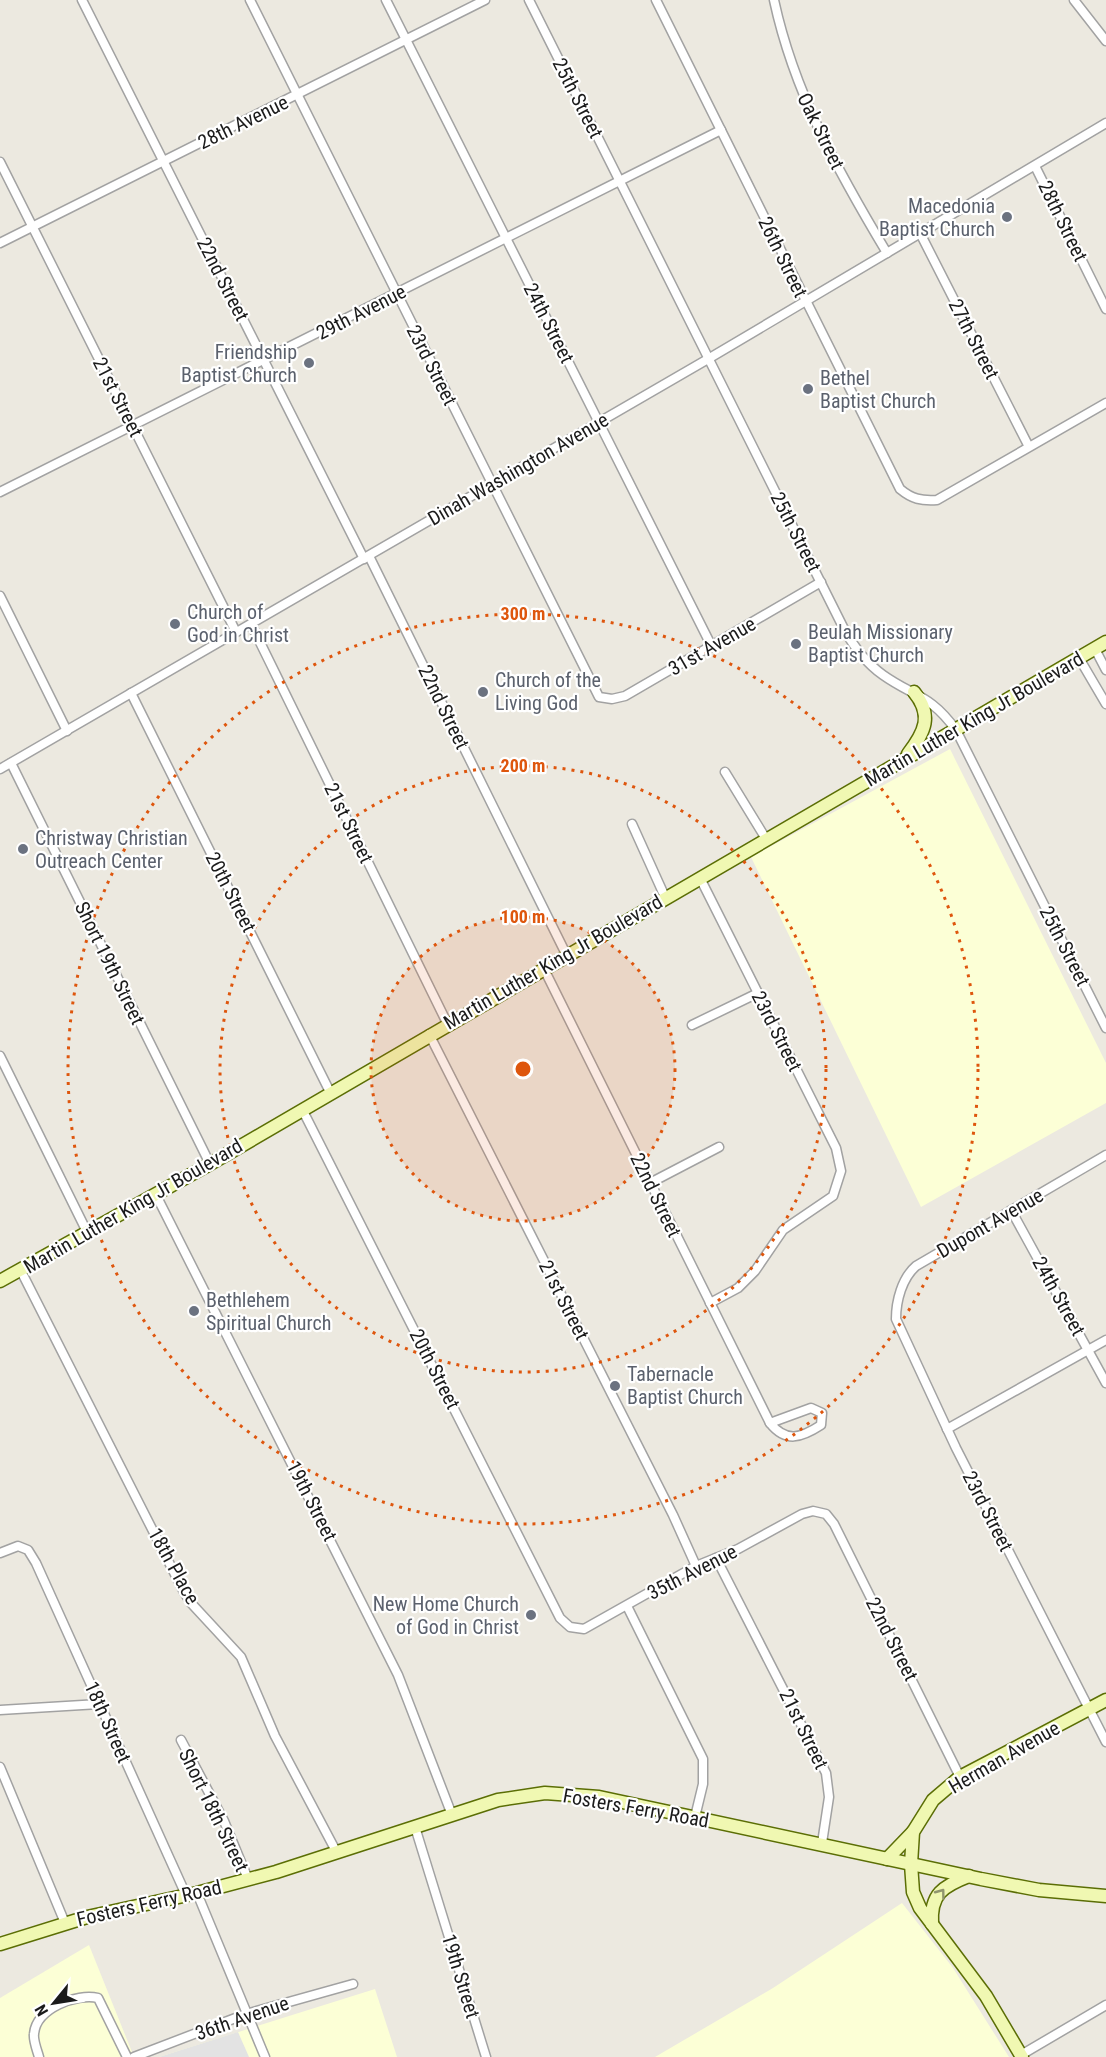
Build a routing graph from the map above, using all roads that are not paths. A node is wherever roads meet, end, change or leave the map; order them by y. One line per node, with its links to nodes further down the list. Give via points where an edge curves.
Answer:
1 (82, 0): 14 (street, 22nd Street)
2 (250, 0): 11 (street, 23rd Street)
3 (386, 0): 9 (street, 24th Street)
4 (485, 0): 9 (street, 28th Avenue)
5 (529, 0): 17 (street, 25th Street)
6 (656, 0): 13 (street, 26th Street)
7 (774, 0): 22 (street, Oak Street, via 803,99)
8 (1074, 0): 10 (street)
9 (406, 40): 11 (street, 28th Avenue); 20 (street, 24th Street)
10 (1106, 41)
11 (296, 96): 14 (street, 28th Avenue); 23 (street, 23rd Street)
12 (1106, 123): 16 (street, Dinah Washington Avenue)
13 (721, 130): 17 (street, 29th Avenue); 24 (street, 26th Street)
14 (163, 160): 18 (street, 28th Avenue); 27 (street, 22nd Street)
15 (0, 162): 18 (street, 21st Street)
16 (1035, 166): 19 (street, Dinah Washington Avenue); 25 (street, 28th Street)
17 (619, 181): 20 (street, 29th Avenue); 26 (street, 25th Street)
18 (32, 227): 21 (street, 28th Avenue); 30 (street, 21st Street)
19 (920, 233): 22 (street, Dinah Washington Avenue); 31 (street, 27th Street)
20 (507, 239): 23 (street, 29th Avenue); 29 (street, 24th Street)
21 (0, 243)
22 (887, 254): 24 (street, Dinah Washington Avenue)
23 (397, 294): 27 (street, 29th Avenue); 32 (street, 23rd Street)
24 (804, 301): 26 (street, Dinah Washington Avenue); 31 (street, 26th Street, via 893,478 910,497 937,500)
25 (1106, 309)
26 (708, 359): 29 (street, Dinah Washington Avenue); 35 (street, 25th Street)
27 (264, 360): 30 (street, 29th Avenue); 34 (street, 22nd Street)
28 (1106, 402): 31 (street)
29 (599, 422): 32 (street, Dinah Washington Avenue); 40 (street, 24th Street)
30 (133, 428): 33 (street, 29th Avenue); 38 (street, 21st Street)
31 (1028, 445)
32 (492, 483): 34 (street, Dinah Washington Avenue); 45 (street, 23rd Street)
33 (0, 492)
34 (366, 557): 37 (street, Dinah Washington Avenue); 57 (street, 22nd Street)
35 (821, 582): 40 (street, 31st Avenue); 43 (street, 25th Street, via 860,654 882,675)
36 (0, 596): 48 (street)
37 (251, 624): 38 (street, Dinah Washington Avenue); 60 (street, 21st Street)
38 (236, 632): 44 (street, Dinah Washington Avenue)
39 (1100, 646): 41 (street, Martin Luther King Jr Boulevard); 42 (street)
40 (712, 647): 45 (street, 31st Avenue, via 625,696)
41 (1079, 658): 46 (street); 47 (street, Martin Luther King Jr Boulevard)
42 (1106, 670)
43 (914, 692): 47 (street, 25th Street, via 942,710); 49 (street, via 923,703 925,722)
44 (131, 693): 48 (street, Dinah Washington Avenue); 65 (street, 20th Street)
45 (599, 697)
46 (1106, 704)
47 (956, 730): 49 (street, Martin Luther King Jr Boulevard); 62 (street, 25th Street)
48 (67, 731): 50 (street, Dinah Washington Avenue)
49 (904, 760): 54 (street, Martin Luther King Jr Boulevard)
50 (11, 763): 51 (street, Dinah Washington Avenue); 69 (street, Short 19th Street)
51 (0, 769)
52 (724, 772): 54 (street)
53 (632, 824): 56 (street)
54 (766, 840): 55 (street, Martin Luther King Jr Boulevard)
55 (700, 878): 56 (street, Martin Luther King Jr Boulevard); 59 (street, 23rd Street)
56 (665, 897): 57 (street, Martin Luther King Jr Boulevard)
57 (566, 954): 58 (street, Martin Luther King Jr Boulevard)
58 (543, 967): 60 (street, Martin Luther King Jr Boulevard); 70 (street, 22nd Street)
59 (758, 993): 61 (street); 76 (street, 23rd Street, via 836,1148 841,1171 837,1188 824,1204 783,1230 743,1284)
60 (447, 1023): 63 (street, Martin Luther King Jr Boulevard)
61 (692, 1025)
62 (1106, 1028)
63 (429, 1034): 65 (street, Martin Luther King Jr Boulevard); 86 (street, 21st Street)
64 (0, 1056): 73 (street)
65 (330, 1092): 66 (street, Martin Luther King Jr Boulevard)
66 (302, 1109): 69 (street, Martin Luther King Jr Boulevard); 88 (street, 20th Street, via 554,1607)
67 (719, 1147): 70 (street)
68 (1106, 1155): 72 (street, Dupont Avenue)
69 (210, 1164): 71 (street, Martin Luther King Jr Boulevard)
70 (650, 1183): 76 (street, 22nd Street)
71 (156, 1195): 73 (street, Martin Luther King Jr Boulevard); 97 (street, 19th Street, via 398,1675)
72 (1011, 1210): 77 (street, Dupont Avenue, via 916,1266 904,1281); 79 (street, 24th Street)
73 (88, 1234): 74 (street, Martin Luther King Jr Boulevard)
74 (21, 1270): 75 (street, Martin Luther King Jr Boulevard); 102 (street, 18th Place, via 184,1592 242,1657 275,1736)
75 (0, 1281)
76 (710, 1303): 81 (street, 22nd Street)
77 (896, 1309): 82 (street, 23rd Street, via 899,1329)
78 (1106, 1340): 79 (street)
79 (1090, 1350): 80 (street, 24th Street); 82 (street)
80 (1106, 1383)
81 (770, 1423): 81 (street, via 789,1438 800,1436 821,1425 822,1413 811,1408)
82 (947, 1429): 91 (street, 23rd Street)
83 (813, 1511): 85 (street, 35th Avenue); 96 (street, 22nd Street, via 826,1514 834,1524)
84 (0, 1553): 90 (street, 18th Street, via 18,1546 28,1550)
85 (716, 1558): 86 (street, 35th Avenue); 101 (street, 21st Street, via 826,1773 829,1797)
86 (696, 1566): 87 (street, 35th Avenue)
87 (627, 1606): 88 (street, 35th Avenue, via 584,1629); 98 (street, via 703,1759 703,1784)
88 (570, 1627)
89 (1106, 1700): 91 (street, Herman Avenue)
90 (99, 1704): 92 (street); 107 (street, 18th Street)
91 (1089, 1709): 94 (street, 23rd Street); 96 (street, Herman Avenue)
92 (0, 1710)
93 (181, 1740): 106 (street, Short 18th Street, via 224,1821)
94 (1106, 1742)
95 (0, 1767): 109 (street)
96 (960, 1778): 100 (street, Herman Avenue, via 933,1800)
97 (452, 1815): 98 (street, Fosters Ferry Road, via 513,1797 563,1793); 99 (street, Fosters Ferry Road)
98 (695, 1817): 101 (street, Fosters Ferry Road)
99 (415, 1827): 102 (street, Fosters Ferry Road); 120 (street, 19th Street)
100 (913, 1832): 103 (street); 104 (street, Herman Avenue)
101 (822, 1843): 103 (street, Fosters Ferry Road)
102 (337, 1853): 106 (street, Fosters Ferry Road)
103 (887, 1858): 104 (street, Fosters Ferry Road)
104 (911, 1864): 105 (street, Fosters Ferry Road); 110 (street, via 913,1892)
105 (969, 1876): 108 (street, Fosters Ferry Road, via 1039,1890); 110 (street, one-way to 105, via 934,1900 939,1893 948,1884)
106 (248, 1879): 107 (street, Fosters Ferry Road)
107 (192, 1894): 109 (street, Fosters Ferry Road); 114 (street, 18th Street)
108 (1106, 1896)
109 (65, 1923): 111 (street, Fosters Ferry Road)
110 (932, 1924): 115 (street, via 986,1996)
111 (0, 1944)
112 (353, 1984): 114 (street, 36th Avenue)
113 (1106, 2005): 115 (street)
114 (246, 2014): 118 (street, 36th Avenue); 119 (street, 18th Street)
115 (1021, 2056)
116 (39, 2057): 117 (street, via 33,2033 39,2022 54,2007 86,1995 98,1998)
117 (128, 2057)
118 (134, 2057)
119 (265, 2057)
120 (486, 2057)

